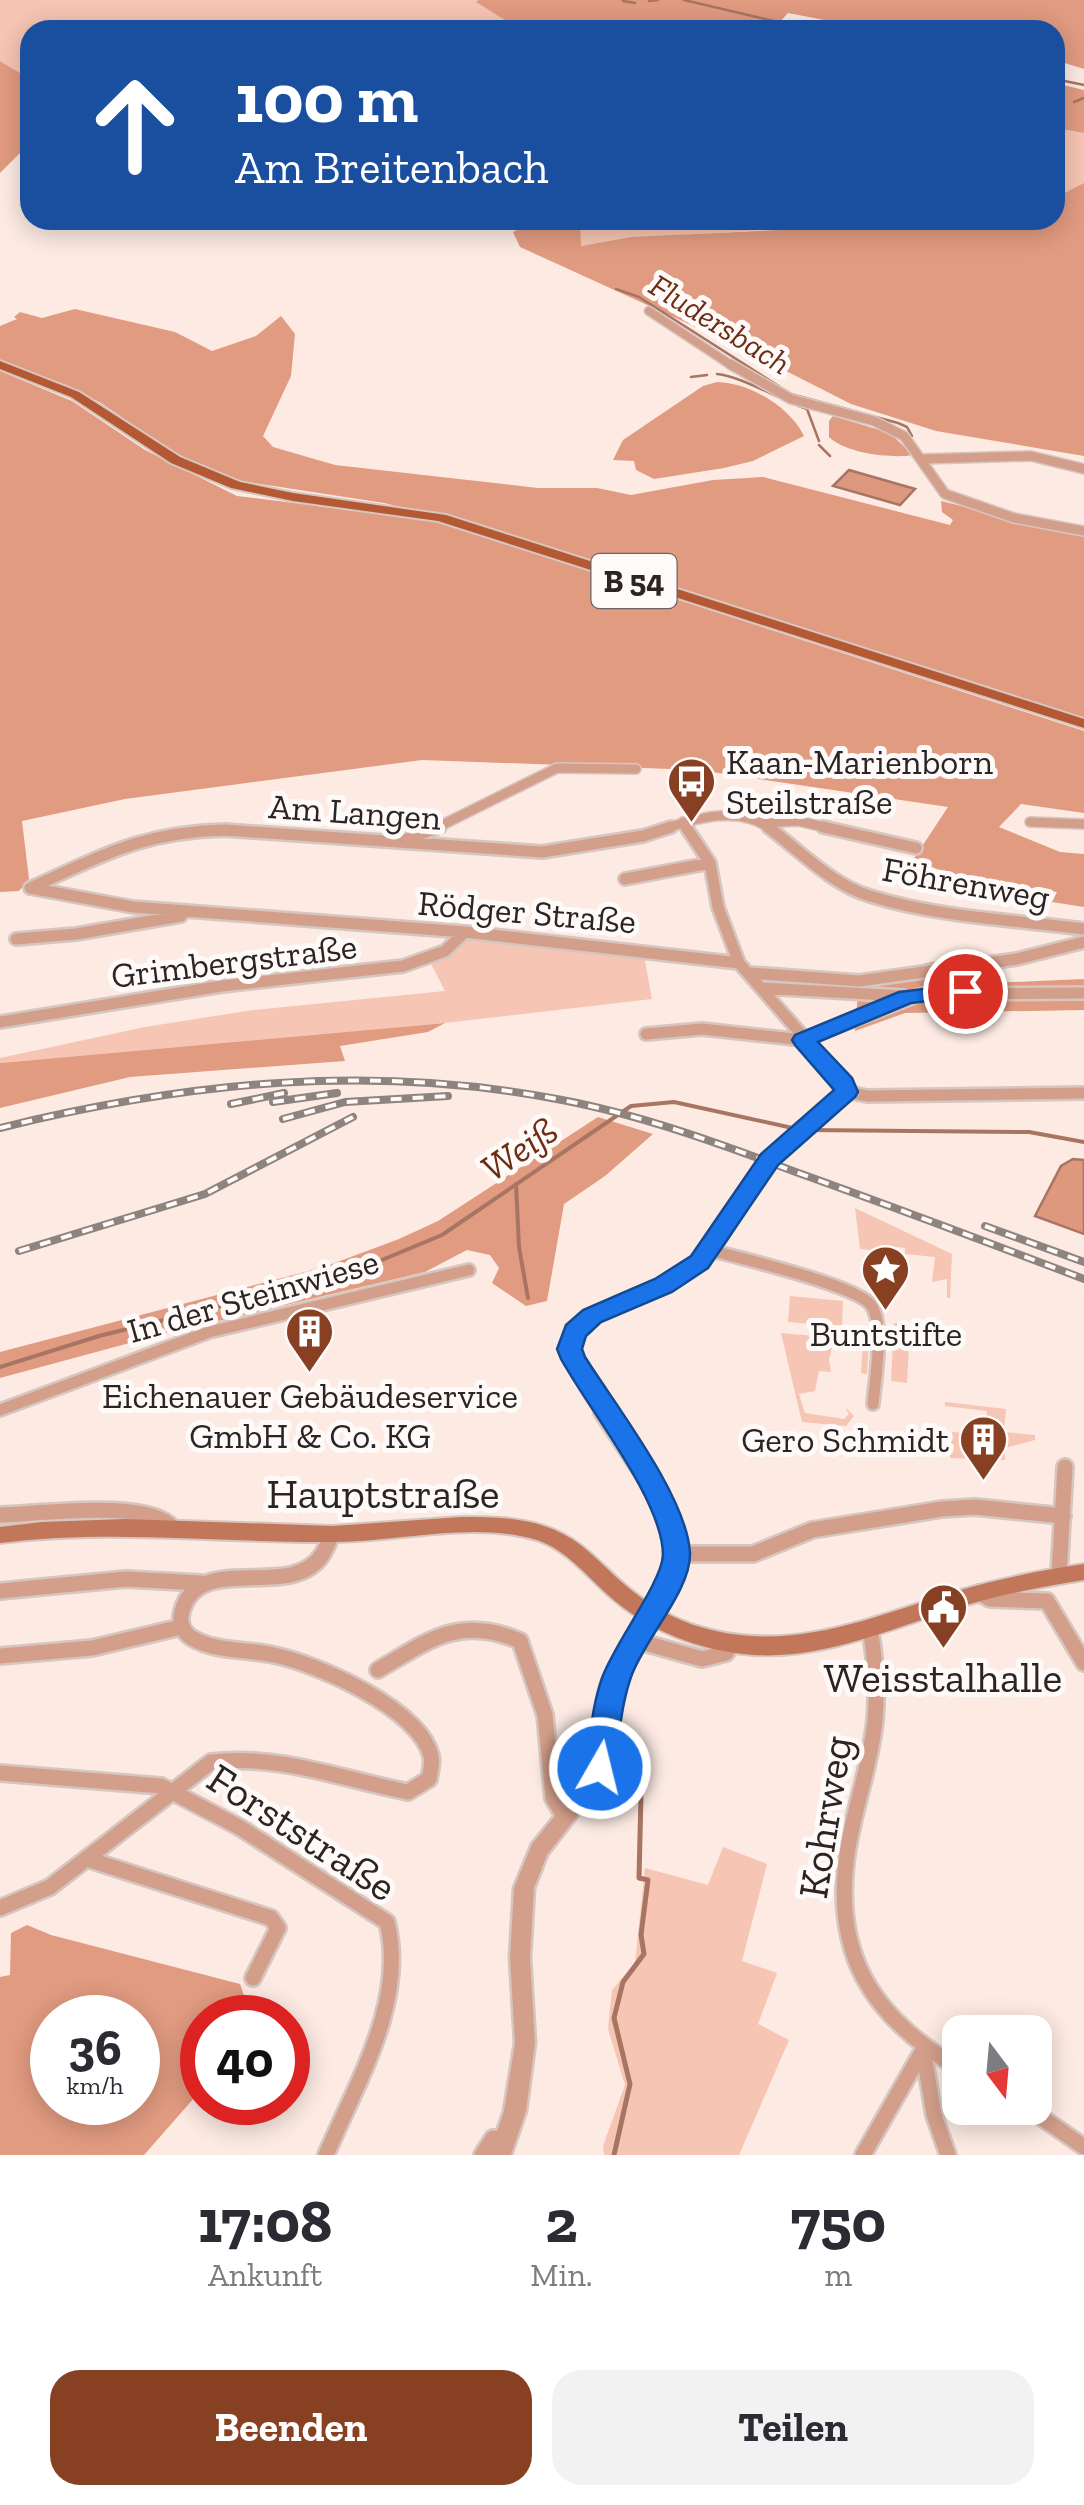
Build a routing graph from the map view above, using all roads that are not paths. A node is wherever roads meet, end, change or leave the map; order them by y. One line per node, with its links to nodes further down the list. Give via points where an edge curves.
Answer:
1 (649, 311): 3 (street, via 764,386 904,436)
2 (0, 365): 6 (main road, B 54, via 82,398 212,478 440,518)
3 (922, 459): 4 (street, via 1031,456); 5 (street, via 940,490 961,501)
4 (1084, 469)
5 (1084, 531)
6 (1084, 724)
7 (636, 769): 12 (street, via 541,772 504,796)
8 (683, 822): 10 (street, Föhrenweg, via 720,816); 12 (street, Am Langen, via 562,851); 14 (street)
9 (1030, 822): 11 (street)
10 (763, 823): 13 (street, via 798,822); 18 (street, Föhrenweg, via 868,896)
11 (1084, 824)
12 (400, 842): 16 (street, Am Langen, via 178,832 136,840)
13 (916, 848)
14 (710, 863): 15 (street); 22 (street)
15 (624, 878)
16 (30, 888): 17 (street, Rödger Straße)
17 (189, 912): 19 (street, Rödger Straße); 20 (street)
18 (1084, 929)
19 (465, 932): 22 (street, Rödger Straße); 27 (street, Grimbergstraße, via 432,959 403,966 222,986)
20 (16, 939)
21 (1084, 942): 23 (street, via 1017,959 860,981)
22 (738, 964): 23 (street)
23 (750, 973): 24 (street)
24 (762, 988): 26 (street); 29 (street)
25 (1084, 993): 26 (street)
26 (907, 997): 29 (street)
27 (0, 1022)
28 (646, 1034): 29 (street, via 702,1029)
29 (803, 1040): 30 (street)
30 (846, 1092): 31 (street); 32 (street, via 764,1169)
31 (1084, 1093)
32 (710, 1250): 34 (street, via 845,1289 870,1303 878,1324); 42 (street, via 686,1274 592,1316 570,1341 578,1368 666,1509)
33 (468, 1270): 35 (street, In der Steinwiese, via 209,1332)
34 (872, 1404)
35 (0, 1410)
36 (1065, 1467): 38 (street)
37 (0, 1515): 39 (street, via 122,1511 163,1517)
38 (1062, 1516): 42 (street, via 942,1509 812,1530 753,1554); 44 (street)
39 (172, 1527): 40 (main road, Hauptstraße); 41 (main road, Hauptstraße, via 88,1525)
40 (332, 1534): 45 (street, via 320,1560 294,1574); 48 (main road, Hauptstraße, via 488,1526 537,1532 572,1551)
41 (0, 1535)
42 (676, 1554): 48 (street, via 671,1580)
43 (1084, 1572): 44 (main road, Hauptstraße)
44 (1060, 1575): 47 (main road, Hauptstraße)
45 (201, 1584): 46 (street, via 77,1582); 49 (street, via 189,1591)
46 (0, 1591)
47 (979, 1593): 50 (main road, Hauptstraße); 54 (street, via 1047,1601)
48 (648, 1615): 51 (street); 52 (main road, Hauptstraße)
49 (181, 1626): 53 (street, via 54,1654); 57 (street, via 189,1637 289,1658 369,1694 417,1731 434,1764 429,1779 408,1792 296,1763 230,1758 211,1762)
50 (870, 1628): 52 (main road, Hauptstraße, via 811,1644); 62 (street, Kohrweg, via 875,1721 848,1852 844,1923 874,2000)
51 (634, 1640): 52 (street, via 702,1659 726,1653); 58 (street, via 616,1679 596,1779)
52 (732, 1644)
53 (0, 1656)
54 (1084, 1663)
55 (378, 1670): 58 (street, via 441,1633 496,1630 520,1640 547,1725 553,1805)
56 (0, 1773): 57 (street, Forststraße)
57 (172, 1791): 59 (street); 67 (street, Forststraße, via 375,1910 393,1934 394,1976 386,2007)
58 (565, 1818): 65 (street, via 539,1850 524,1888 525,2043)
59 (86, 1859): 60 (street, via 50,1887); 61 (street, via 271,1918 278,1928)
60 (0, 1908)
61 (253, 1978)
62 (923, 2050): 63 (street, Kohrweg); 69 (street); 70 (street)
63 (942, 2060)
64 (1052, 2125): 66 (street)
65 (504, 2147): 68 (street, via 493,2138)
66 (1084, 2147)
67 (326, 2155)
68 (482, 2155)
69 (862, 2155)
70 (948, 2155)

